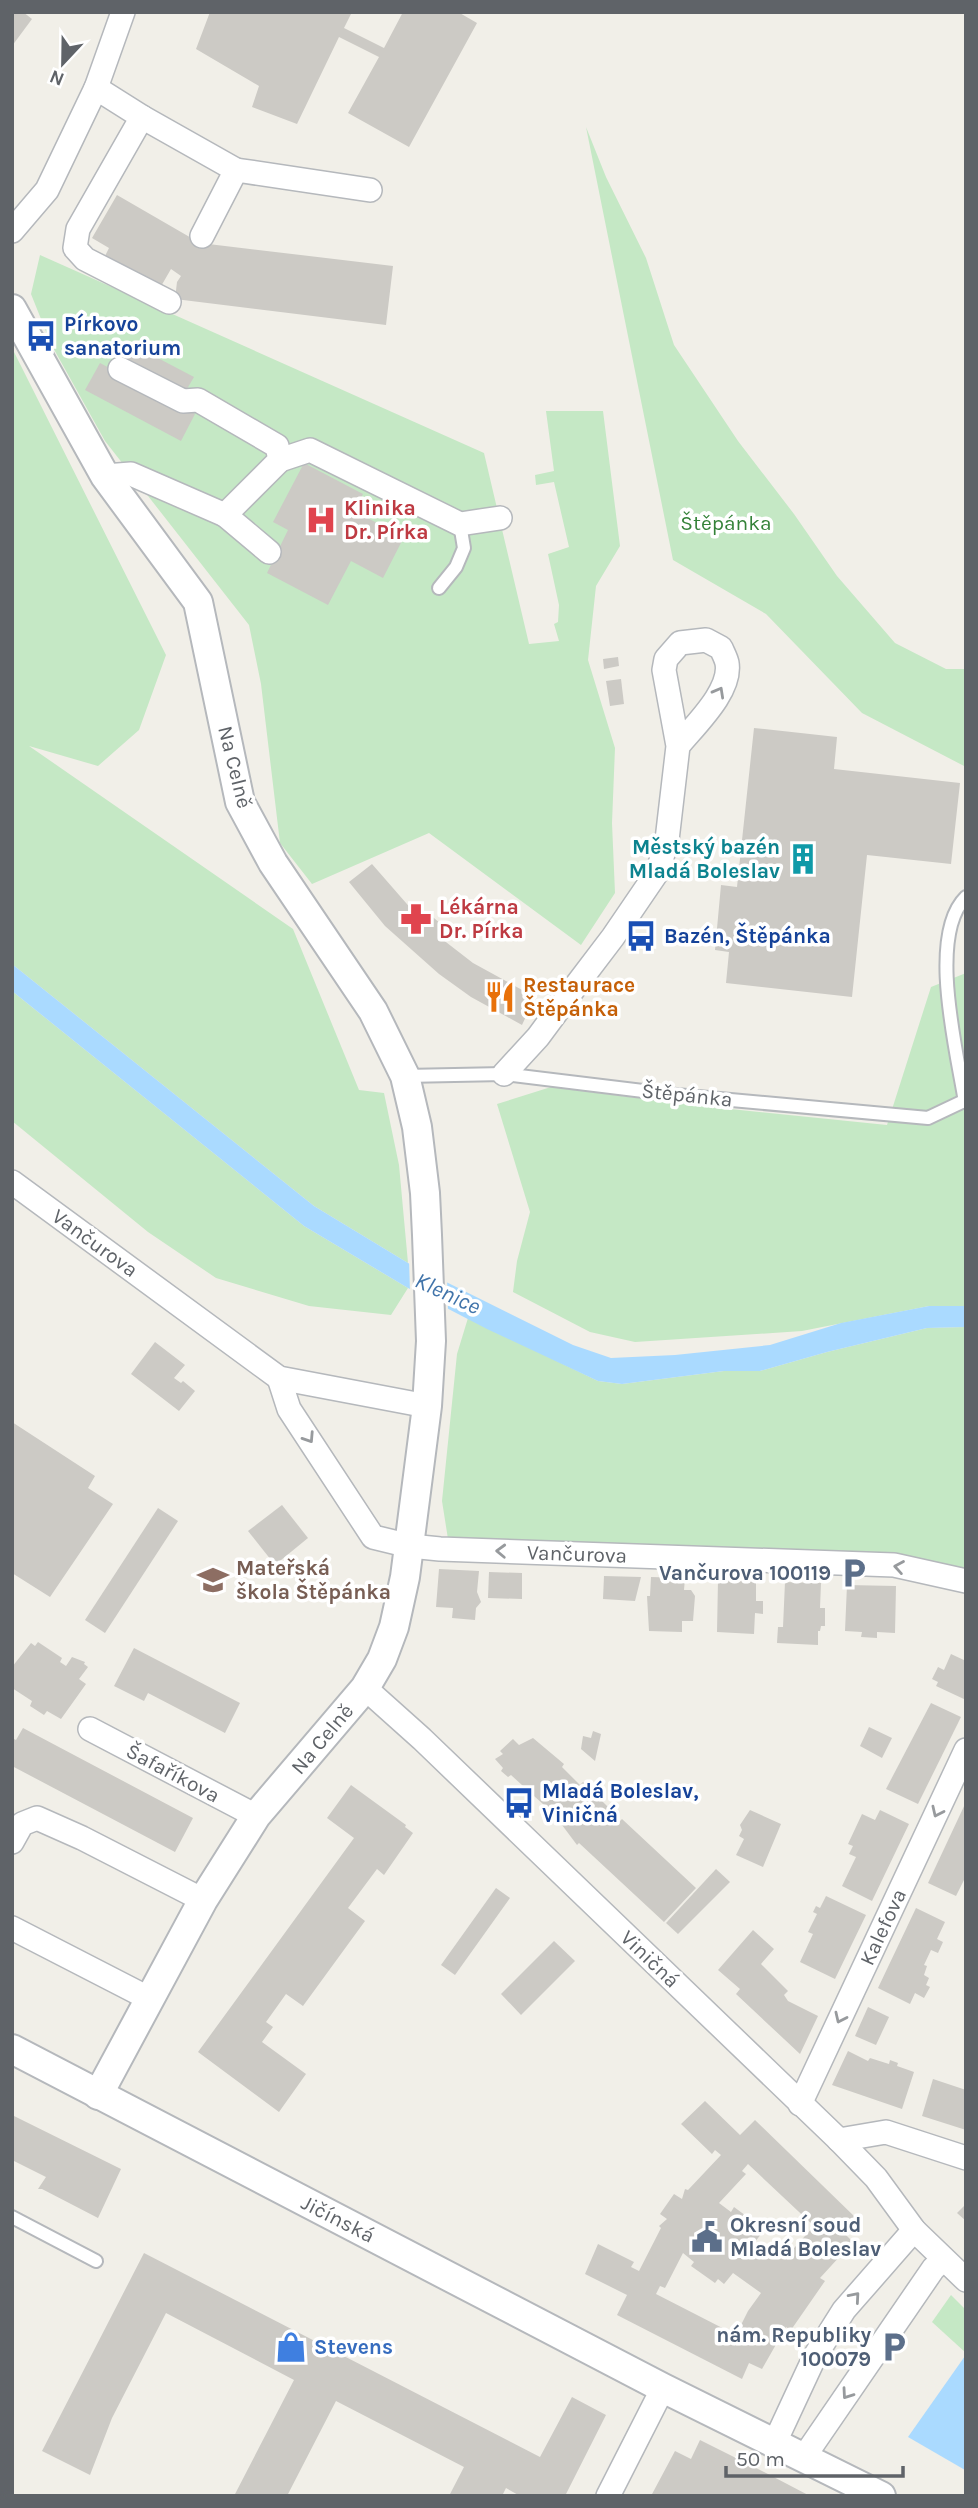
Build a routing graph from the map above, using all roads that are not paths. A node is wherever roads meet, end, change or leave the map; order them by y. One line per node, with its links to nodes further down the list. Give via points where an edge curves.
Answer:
1 (123, 12): 2 (street)
2 (96, 88): 3 (street); 6 (street, via 47,190)
3 (142, 117): 4 (street); 8 (street, via 78,229 75,248 85,259)
4 (236, 170): 5 (street); 7 (street)
5 (370, 190)
6 (12, 231)
7 (202, 236)
8 (169, 302)
9 (12, 309): 12 (street, Na Celně)
10 (120, 369): 11 (street, via 183,401 198,400 277,446)
11 (280, 460): 13 (street); 15 (street, via 310,450)
12 (105, 476): 13 (street, via 131,474); 21 (street, Na Celně, via 198,602 240,802 273,863 373,1011)
13 (225, 515): 16 (street)
14 (500, 517): 15 (street)
15 (460, 524): 17 (lane, via 464,548)
16 (270, 552)
17 (439, 588)
18 (678, 746): 20 (street, via 667,840 658,871 553,1017)
19 (966, 897): 22 (lane, Štěpánka, via 957,906 947,947 946,981)
20 (504, 1074): 21 (lane, Štěpánka); 22 (lane, Štěpánka, via 928,1118)
21 (405, 1076): 25 (street, Na Celně, via 425,1193 431,1341)
22 (966, 1101)
23 (12, 1182): 24 (street, Vančurova)
24 (279, 1378): 25 (street, Vančurova); 26 (street, Vančurova, one-way to 26, via 289,1409 373,1537)
25 (427, 1406): 26 (street, Na Celně)
26 (410, 1546): 27 (street, Vančurova, one-way to 26, via 894,1565); 28 (street, Na Celně, via 394,1627)
27 (966, 1581)
28 (365, 1688): 31 (street, Na Celně); 38 (street, Viničná)
29 (90, 1729): 31 (street, Šafaříkova)
30 (966, 1750): 38 (street, Kalefova, one-way to 38)
31 (256, 1816): 33 (street, Na Celně)
32 (12, 1842): 33 (street, via 22,1824 37,1818)
33 (203, 1900): 35 (street, Na Celně)
34 (12, 1928): 35 (street)
35 (150, 1999): 37 (street, Na Celně)
36 (12, 2049): 37 (street, Jičínská)
37 (98, 2095): 46 (street, Jičínská)
38 (800, 2104): 39 (street, Viničná)
39 (839, 2140): 40 (street, via 886,2132); 42 (street, Viničná, via 876,2178)
40 (966, 2158)
41 (12, 2217): 44 (lane)
42 (914, 2230): 43 (street, Viničná); 47 (street, one-way to 42, via 815,2356 844,2310)
43 (943, 2259): 45 (street, Viničná); 48 (street, one-way to 48)
44 (96, 2261)
45 (966, 2280)
46 (663, 2388): 47 (street, Jičínská); 49 (street)
47 (775, 2442): 48 (street, Jičínská)
48 (804, 2457): 50 (street, Jičínská)
49 (608, 2496)
50 (881, 2496)

